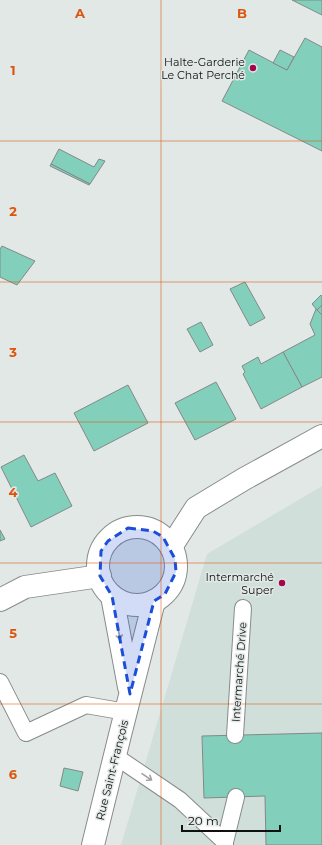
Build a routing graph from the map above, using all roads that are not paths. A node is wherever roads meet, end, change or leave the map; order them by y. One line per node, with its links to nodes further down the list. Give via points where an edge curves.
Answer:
1 (322, 436): 2 (main road, via 196,508)
2 (171, 547): 3 (main road, via 163,537 153,531 128,528 117,533 101,552 98,564); 6 (main road, via 176,572 172,584)
3 (100, 576): 4 (main road, via 104,587); 5 (main road, via 25,587)
4 (112, 596): 6 (main road, via 132,605); 9 (main road, Rue Saint-François, one-way to 9)
5 (0, 600)
6 (154, 601): 9 (main road, Rue Saint-François)
7 (243, 608): 10 (lane, Intermarché Drive)
8 (0, 682): 9 (lane, via 26,733 86,705)
9 (128, 703): 11 (main road, Rue Saint-François)
10 (235, 735)
11 (115, 756): 13 (lane, one-way to 13, via 180,800); 14 (main road, Rue Saint-François)
12 (236, 797): 13 (lane)
13 (225, 844)
14 (93, 845)

